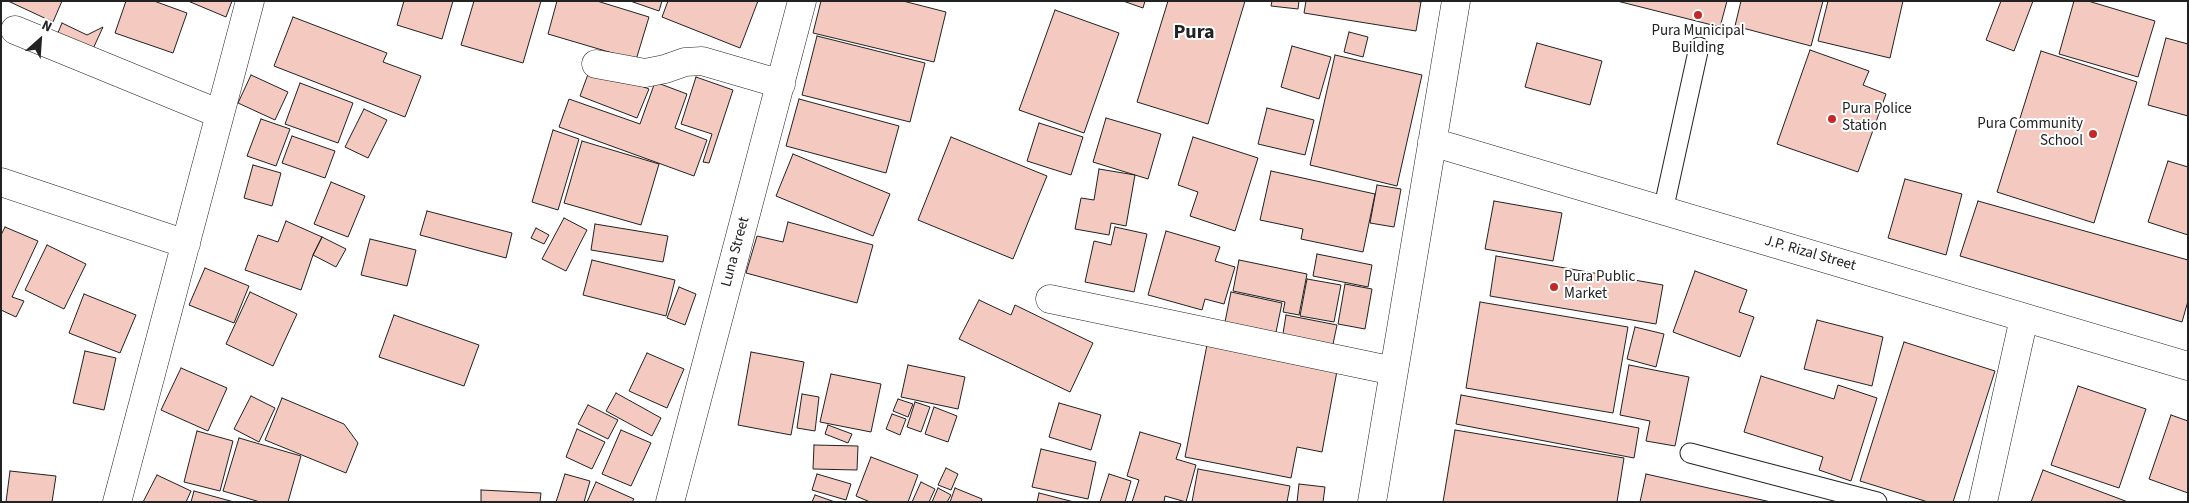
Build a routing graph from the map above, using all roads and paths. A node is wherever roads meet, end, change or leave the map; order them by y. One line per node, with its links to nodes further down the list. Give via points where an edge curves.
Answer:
1 (250, 1): 8 (street)
2 (802, 1): 7 (street, Luna Street)
3 (1456, 1): 9 (street)
4 (15, 30): 8 (street)
5 (1699, 47): 11 (lane)
6 (596, 64): 7 (street, via 645,73 685,62 702,61)
7 (781, 84): 19 (street, Luna Street)
8 (220, 114): 12 (street)
9 (1432, 142): 11 (street, J.P. Rizal Street); 16 (street)
10 (1, 182): 12 (street)
11 (1663, 211): 14 (street, J.P. Rizal Street)
12 (186, 244): 18 (street)
13 (1050, 299): 16 (street)
14 (2024, 318): 15 (street, J.P. Rizal Street); 22 (street)
15 (2187, 362)
16 (1394, 371): 20 (street)
17 (1690, 453): 21 (lane)
18 (117, 502)
19 (670, 502)
20 (1372, 502)
21 (1877, 502)
22 (1983, 502)

